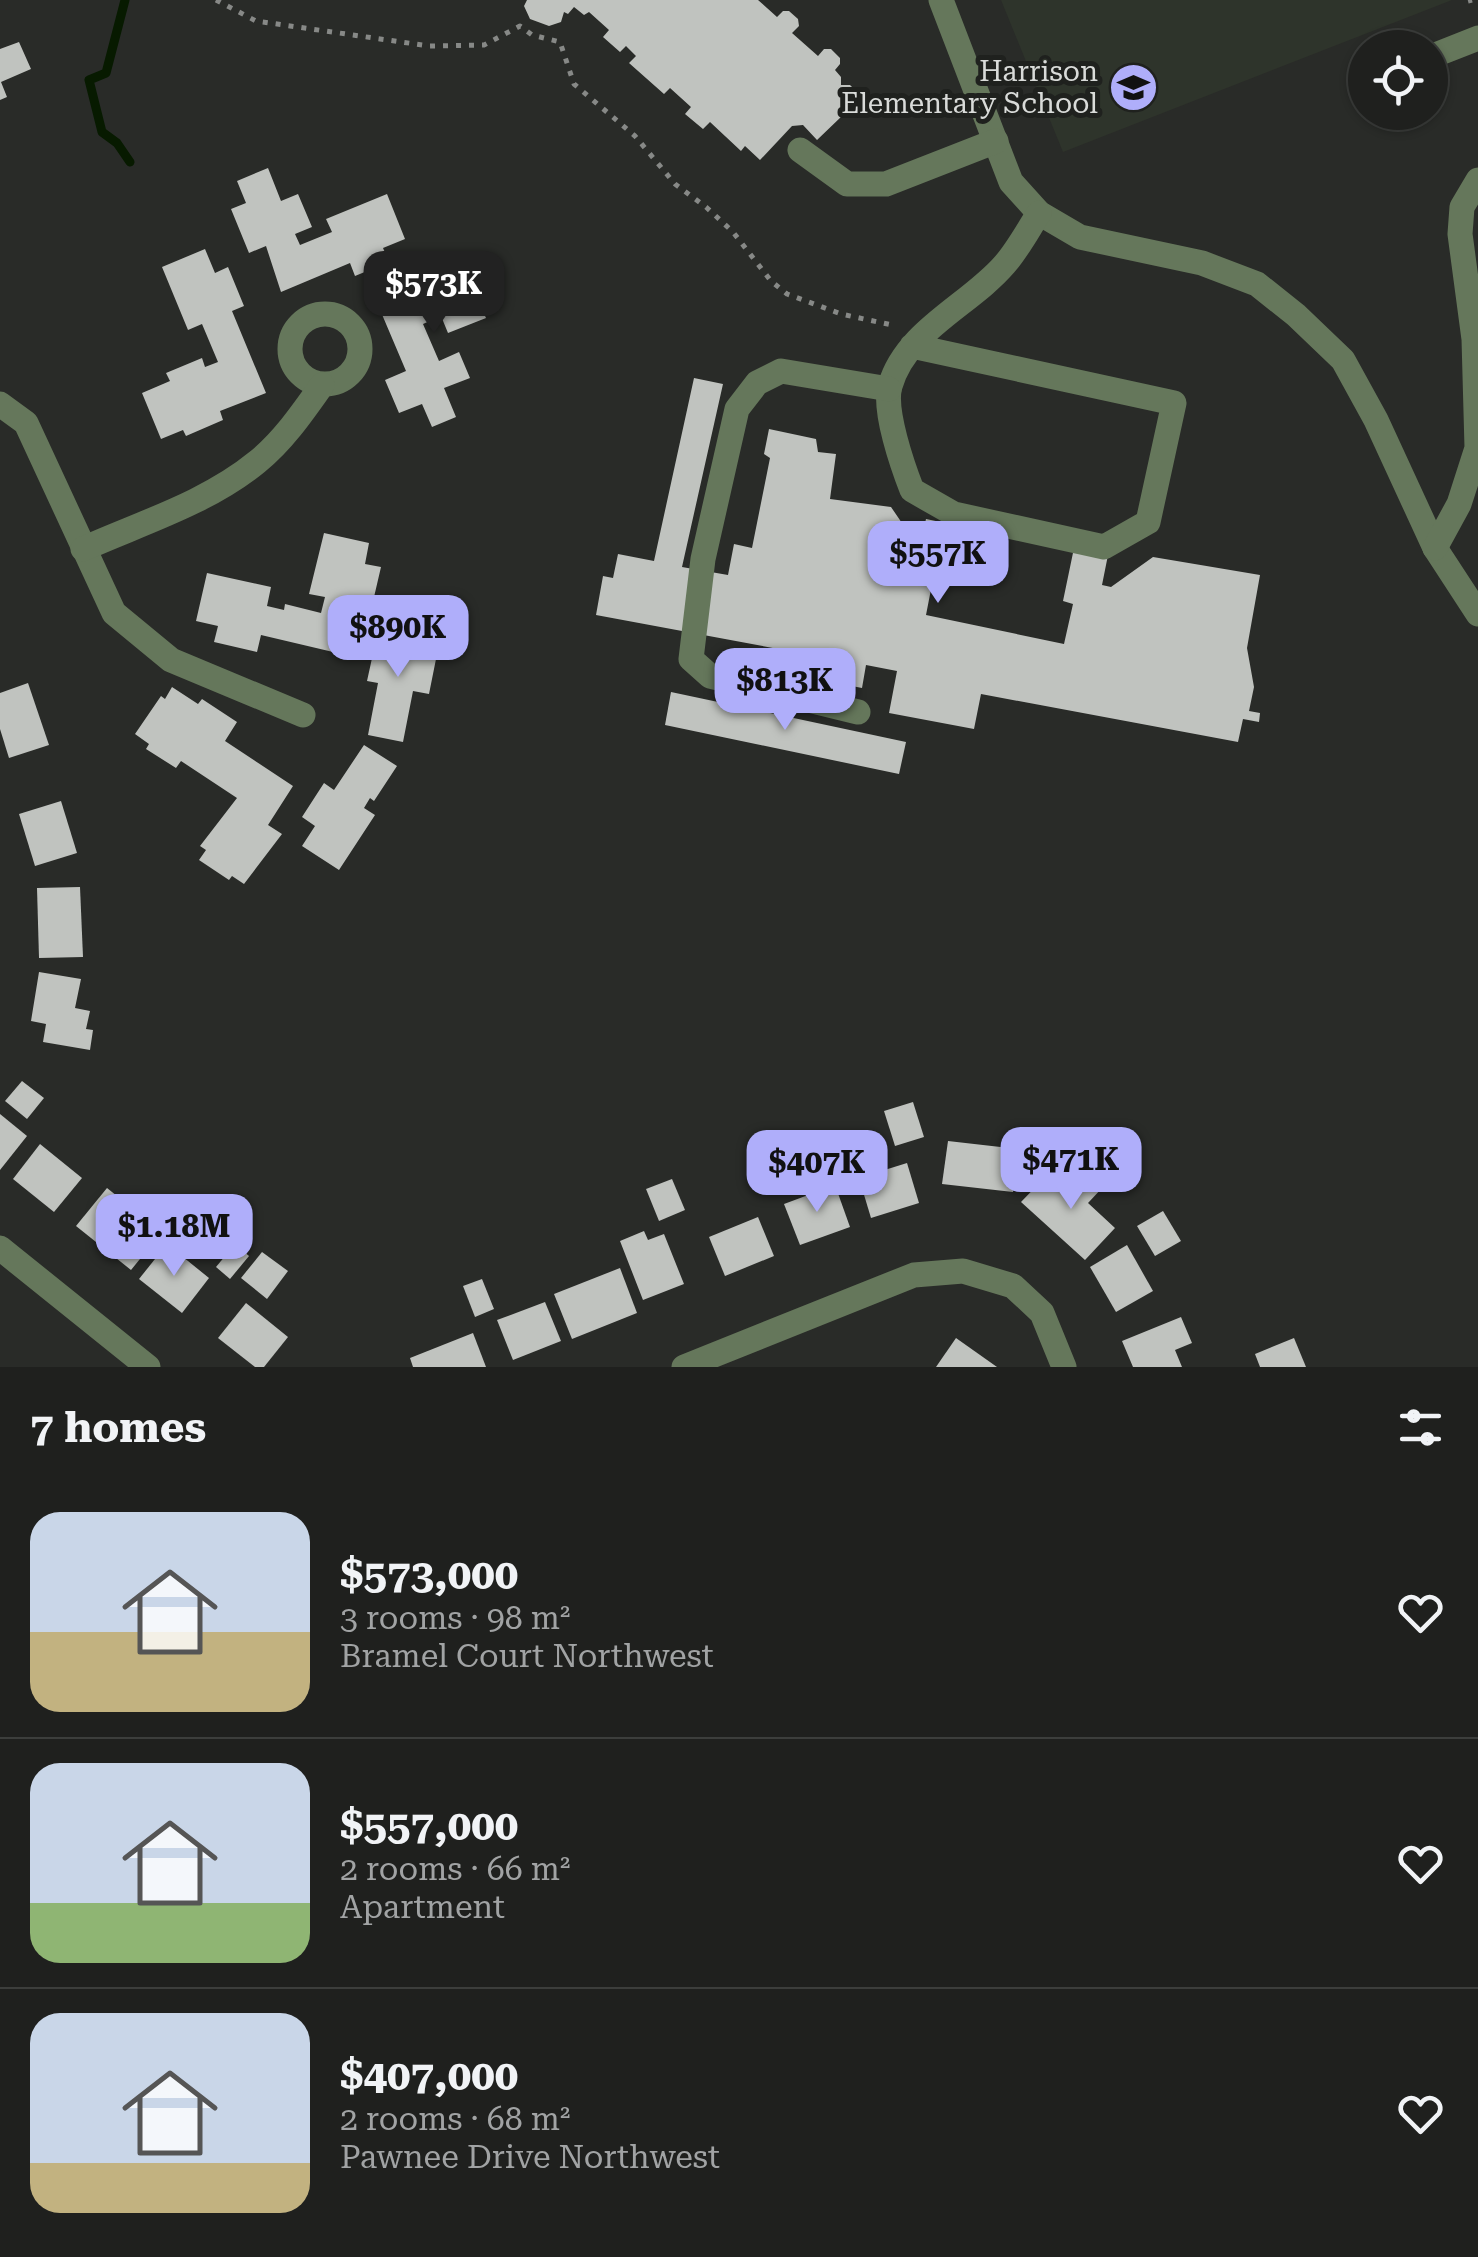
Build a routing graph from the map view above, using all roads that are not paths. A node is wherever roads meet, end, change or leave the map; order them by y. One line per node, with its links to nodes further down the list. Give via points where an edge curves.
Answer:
1 (941, 0): 4 (street)
2 (1478, 38): 3 (street)
3 (1448, 50)
4 (996, 142): 5 (street, via 886,184 847,184); 7 (street, via 1011,182)
5 (800, 150)
6 (1478, 180): 12 (street, via 1462,207 1460,234 1474,339 1478,448)
7 (1039, 214): 8 (street, via 1004,265); 12 (street, via 1080,237 1202,262 1257,284 1296,316 1342,360)
8 (912, 346): 10 (street); 10 (street, via 1174,403 1148,522 1104,547 954,514 912,490 897,450)
9 (322, 385): 13 (street, via 258,461 217,490)
10 (889, 389): 15 (street, via 781,371 757,384 736,409 702,558 691,659 710,676)
11 (0, 404): 13 (street, via 26,424)
12 (1435, 548): 14 (street)
13 (82, 549): 16 (street, via 114,613 172,660)
14 (1478, 614)
15 (858, 712)
16 (303, 715)
17 (0, 1248): 18 (street)
18 (148, 1367)
19 (684, 1367): 20 (street, via 914,1275 963,1271 1013,1286 1042,1313)
20 (1064, 1367)

